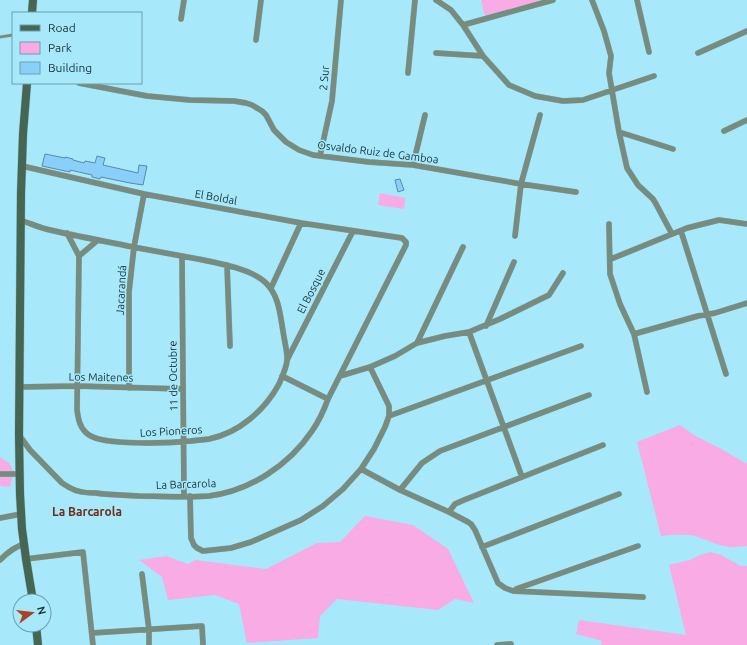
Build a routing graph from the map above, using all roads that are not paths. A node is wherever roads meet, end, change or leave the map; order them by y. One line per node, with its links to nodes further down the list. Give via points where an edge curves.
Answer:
1 (33, 0): 11 (main road)
2 (184, 0): 12 (street)
3 (261, 0): 17 (street)
4 (341, 0): 33 (street, 2 Sur, via 332,101)
5 (415, 0): 22 (street)
6 (436, 0): 13 (street, via 451,10)
7 (553, 0): 10 (street)
8 (592, 0): 26 (street, via 611,56 609,73)
9 (637, 0): 18 (street)
10 (541, 1): 13 (street)
11 (32, 12)
12 (181, 19)
13 (463, 25): 21 (street)
14 (747, 30): 20 (street)
15 (12, 35): 16 (lane)
16 (0, 37)
17 (256, 40)
18 (649, 52)
19 (436, 53): 21 (street)
20 (698, 53)
21 (482, 56): 26 (street, via 509,85 535,96 563,101 583,100)
22 (408, 73)
23 (654, 76): 26 (street)
24 (27, 84): 35 (main road)
25 (84, 84): 33 (street, Osvaldo Ruiz de Gamboa, via 147,96 246,103 266,115 274,130 286,142 306,153)
26 (612, 90): 31 (street)
27 (425, 115): 34 (street)
28 (540, 115): 36 (street)
29 (747, 120): 30 (street)
30 (724, 131)
31 (619, 132): 32 (street); 46 (street, via 627,168 638,185 653,199)
32 (673, 149)
33 (320, 156): 34 (street, Osvaldo Ruiz de Gamboa)
34 (413, 165): 36 (street, Osvaldo Ruiz de Gamboa)
35 (22, 166): 38 (street, El Boldal); 39 (main road)
36 (521, 184): 37 (street, Osvaldo Ruiz de Gamboa); 47 (street)
37 (576, 192)
38 (144, 194): 40 (street, El Boldal); 50 (street, Jacarandá)
39 (20, 220): 45 (street, via 45,229); 74 (main road)
40 (301, 223): 43 (street, El Boldal); 58 (street)
41 (609, 224): 54 (street)
42 (747, 224): 44 (street, via 719,220)
43 (353, 230): 49 (street, El Boldal, via 402,238); 67 (street, El Bosque)
44 (681, 231): 46 (street); 60 (street)
45 (67, 233): 48 (street); 52 (street, Los Pioneros)
46 (672, 234): 54 (street)
47 (515, 236)
48 (98, 240): 50 (street); 52 (street)
49 (406, 242): 71 (street, La Barcarola)
50 (134, 247): 53 (street); 75 (street, Jacarandá, via 129,292)
51 (464, 247): 64 (street)
52 (79, 256): 73 (street, Los Pioneros)
53 (182, 256): 56 (street); 76 (street, 11 de Octubre)
54 (610, 259): 63 (street, via 610,274)
55 (514, 262): 61 (street)
56 (227, 265): 58 (street, via 258,277); 65 (street)
57 (563, 273): 61 (street, via 549,295)
58 (271, 288): 67 (street, Los Pioneros, via 278,305)
59 (747, 303): 60 (street)
60 (706, 314): 63 (street); 69 (street)
61 (486, 326): 62 (street)
62 (469, 332): 64 (street); 72 (street)
63 (634, 334): 77 (street)
64 (417, 343): 68 (street)
65 (230, 346)
66 (581, 346): 72 (street)
67 (287, 360): 70 (street, Los Pioneros)
68 (370, 367): 71 (street); 80 (street, via 389,406)
69 (726, 374)
70 (282, 376): 79 (street); 83 (street, Los Pioneros, via 264,405 243,424 209,439)
71 (340, 376): 79 (street, La Barcarola)
72 (487, 381): 80 (street); 81 (street)
73 (77, 386): 74 (street, Los Maitenes); 75 (street, Los Maitenes); 83 (street, Los Pioneros, via 79,422 90,436 118,442)
74 (20, 387): 82 (main road)
75 (129, 388): 76 (street, Los Maitenes)
76 (183, 389): 83 (street, 11 de Octubre)
77 (647, 392)
78 (590, 395): 81 (street)
79 (328, 399): 92 (street, La Barcarola, via 318,421 304,441 268,474 233,490 209,496)
80 (389, 416): 85 (street, via 377,444)
81 (504, 427): 88 (street); 89 (street, via 440,451 422,463)
82 (19, 435): 87 (main road); 91 (street, La Barcarola, via 62,483 74,490 119,495)
83 (184, 442): 91 (street, 11 de Octubre)
84 (603, 445): 88 (street)
85 (361, 469): 89 (street); 92 (street, via 334,498 307,517 251,542 222,550 203,551 192,542)
86 (0, 474): 87 (street)
87 (20, 474): 94 (main road)
88 (522, 477): 93 (street, via 458,503)
89 (400, 490): 93 (street)
90 (620, 494): 98 (street)
91 (184, 496): 92 (street, La Barcarola)
92 (190, 496)
93 (449, 512): 98 (street, via 471,524)
94 (21, 514): 95 (street); 96 (main road)
95 (0, 518)
96 (24, 544): 99 (main road); 100 (street)
97 (638, 546): 102 (street)
98 (482, 547): 102 (street, via 498,583)
99 (26, 559): 103 (main road); 107 (street, via 83,552)
100 (0, 560)
101 (142, 574): 105 (street)
102 (512, 590): 104 (street)
103 (32, 593)
104 (644, 597)
105 (149, 630): 107 (street); 111 (street); 112 (street, via 202,626)
106 (37, 633): 109 (main road)
107 (92, 633): 110 (street)
108 (511, 644): 113 (street)
109 (38, 645)
110 (93, 645)
111 (149, 645)
112 (203, 645)
113 (497, 645)

